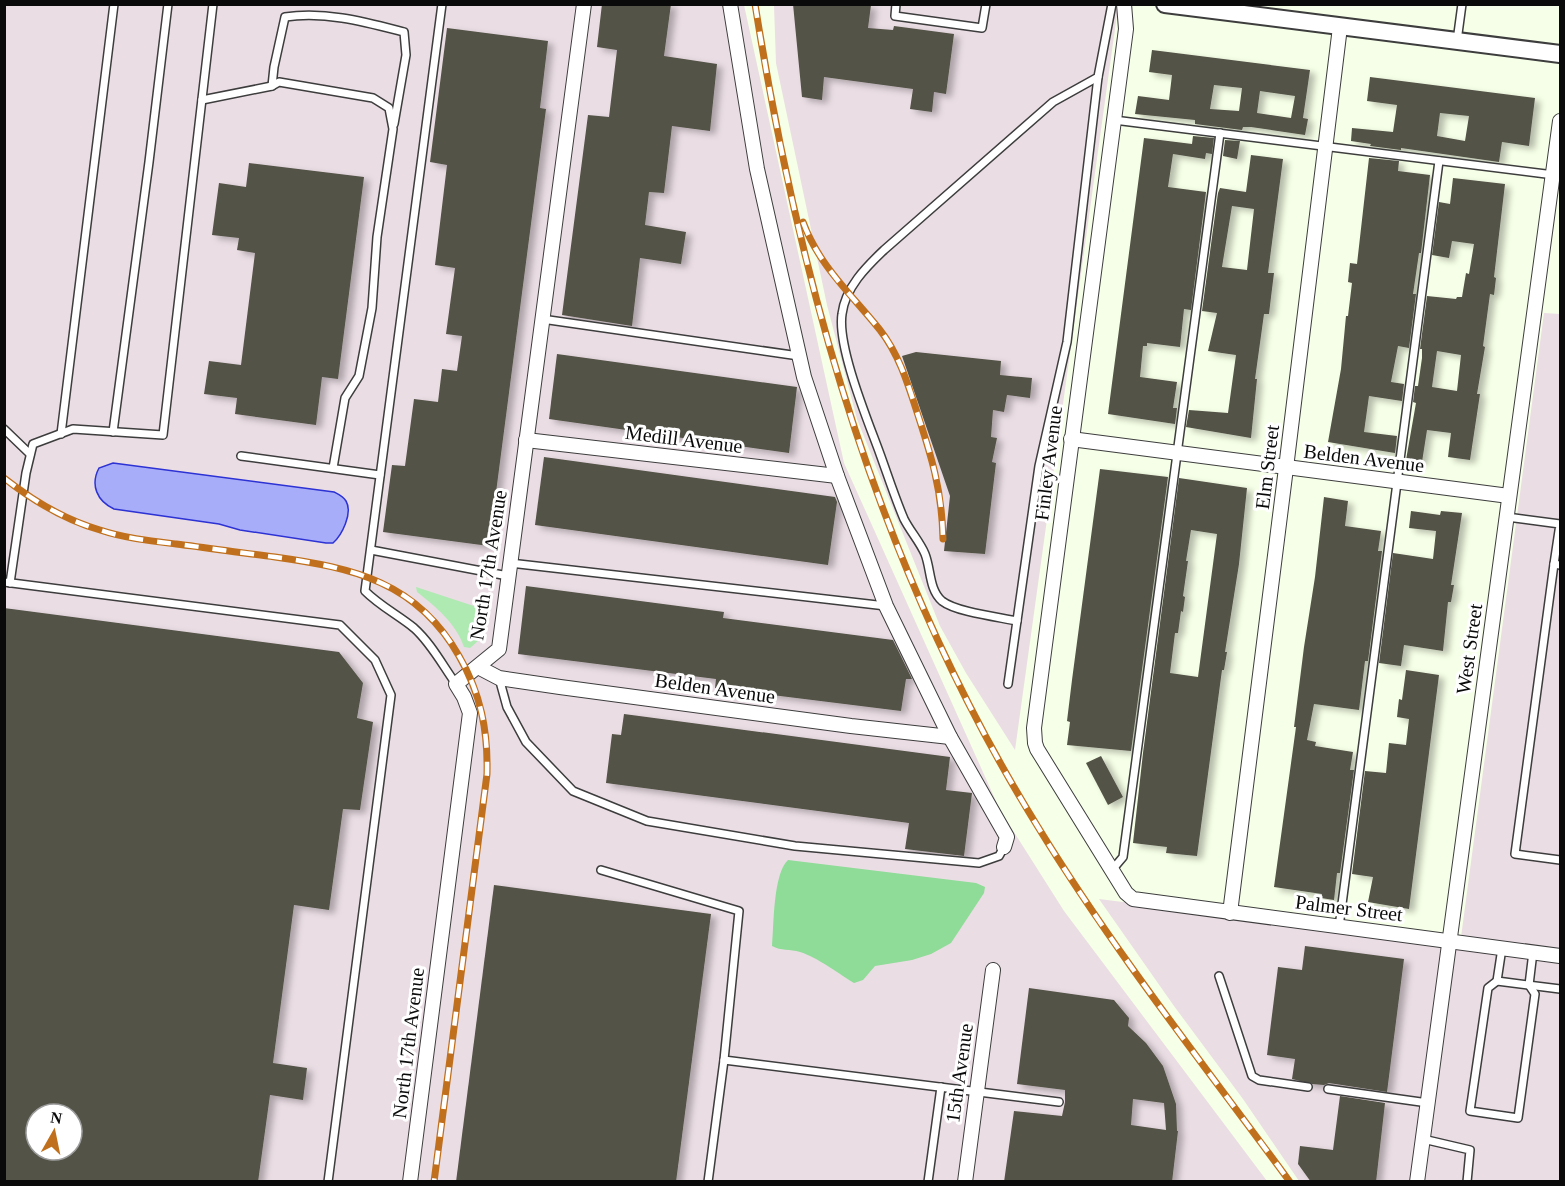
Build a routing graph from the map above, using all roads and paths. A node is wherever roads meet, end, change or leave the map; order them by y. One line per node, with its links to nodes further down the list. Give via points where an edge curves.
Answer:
1 (114, 4): 30 (lane)
2 (168, 4): 29 (lane)
3 (213, 4): 18 (lane)
4 (442, 4): 38 (lane)
5 (584, 4): 26 (street, North 17th Avenue)
6 (730, 4): 27 (street, via 757,169)
7 (896, 4): 8 (lane, via 895,16 982,28)
8 (986, 4)
9 (1112, 4): 16 (lane)
10 (1124, 4): 19 (street, Finley Avenue, via 1126,29)
11 (1165, 4): 13 (street)
12 (1462, 4): 14 (lane)
13 (1340, 27): 14 (street); 23 (street, Elm Street)
14 (1457, 41): 15 (street)
15 (1560, 54)
16 (1098, 77): 48 (lane, via 1067,342 1039,466); 48 (lane, via 1053,102 884,250 856,281 841,315 844,343 861,400 904,519 924,553 936,594 955,607)
17 (272, 86): 18 (lane); 21 (lane, via 279,82 373,98 389,108); 21 (lane, via 285,17 306,14 354,19 404,32 406,55)
18 (202, 100): 29 (lane, via 163,435)
19 (1114, 120): 22 (lane); 31 (street, Finley Avenue)
20 (1560, 121): 25 (street, West Street)
21 (393, 129): 36 (lane, via 368,334 359,376 345,398)
22 (1220, 134): 23 (lane); 33 (lane)
23 (1325, 147): 24 (lane); 37 (street, Elm Street)
24 (1439, 161): 25 (lane); 40 (lane)
25 (1554, 175): 41 (street, West Street)
26 (542, 320): 27 (lane); 32 (street, North 17th Avenue)
27 (799, 356): 39 (street)
28 (4, 429): 34 (lane)
29 (112, 432): 30 (lane, via 73,429)
30 (61, 434): 34 (lane, via 33,444)
31 (1071, 439): 33 (street, Belden Avenue); 57 (street, Finley Avenue, via 1034,735 1037,749)
32 (526, 440): 39 (street, Medill Avenue); 45 (street, North 17th Avenue)
33 (1177, 453): 37 (street, Belden Avenue); 57 (lane, via 1123,857)
34 (30, 454): 46 (lane)
35 (241, 456): 36 (lane)
36 (333, 468): 38 (lane)
37 (1287, 468): 40 (street, Belden Avenue); 59 (street, Elm Street)
38 (380, 475): 43 (lane)
39 (837, 477): 47 (street)
40 (1398, 482): 41 (street, Belden Avenue); 60 (lane)
41 (1509, 496): 42 (street, West Street)
42 (1507, 517): 44 (lane, via 1560,524); 61 (street, West Street)
43 (371, 550): 45 (lane); 51 (lane, via 365,591 415,630)
44 (1557, 565): 55 (lane, via 1515,854)
45 (509, 569): 47 (lane); 49 (street, North 17th Avenue, via 499,649)
46 (7, 582): 78 (lane, via 340,625 375,660 391,695)
47 (886, 606): 53 (street)
48 (1017, 621): 52 (lane)
49 (478, 667): 50 (street, Belden Avenue); 51 (street, North 17th Avenue)
50 (499, 678): 53 (street, Belden Avenue); 54 (lane, via 507,707 526,742 573,790 647,821 795,846 978,863 999,855)
51 (456, 684): 79 (street, North 17th Avenue, via 470,713)
52 (1008, 684)
53 (950, 737): 54 (street, via 1007,837)
54 (1004, 847)
55 (1560, 860)
56 (601, 870): 70 (lane, via 739,911)
57 (1112, 870): 58 (street, Finley Avenue)
58 (1132, 899): 59 (street, Palmer Street)
59 (1230, 913): 60 (street, Palmer Street)
60 (1339, 927): 61 (street, Palmer Street)
61 (1450, 941): 62 (street, Palmer Street); 76 (street, West Street)
62 (1502, 948): 63 (street, Palmer Street); 67 (lane)
63 (1533, 952): 64 (street, Palmer Street); 68 (lane)
64 (1560, 956)
65 (993, 970): 74 (street, 15th Avenue)
66 (1219, 976): 72 (lane, via 1252,1076)
67 (1497, 981): 68 (lane); 68 (lane, via 1488,988 1470,1111 1518,1118 1535,994)
68 (1529, 985): 69 (lane)
69 (1560, 989)
70 (724, 1060): 71 (lane); 80 (lane)
71 (941, 1087): 74 (lane); 81 (lane)
72 (1308, 1087)
73 (1328, 1089): 76 (lane)
74 (976, 1091): 75 (lane); 82 (street, 15th Avenue)
75 (1059, 1102)
76 (1428, 1103): 77 (street, West Street)
77 (1423, 1139): 83 (street, West Street); 84 (lane, via 1470,1150)
78 (327, 1182)
79 (410, 1182)
80 (708, 1182)
81 (928, 1182)
82 (965, 1182)
83 (1417, 1182)
84 (1467, 1182)

